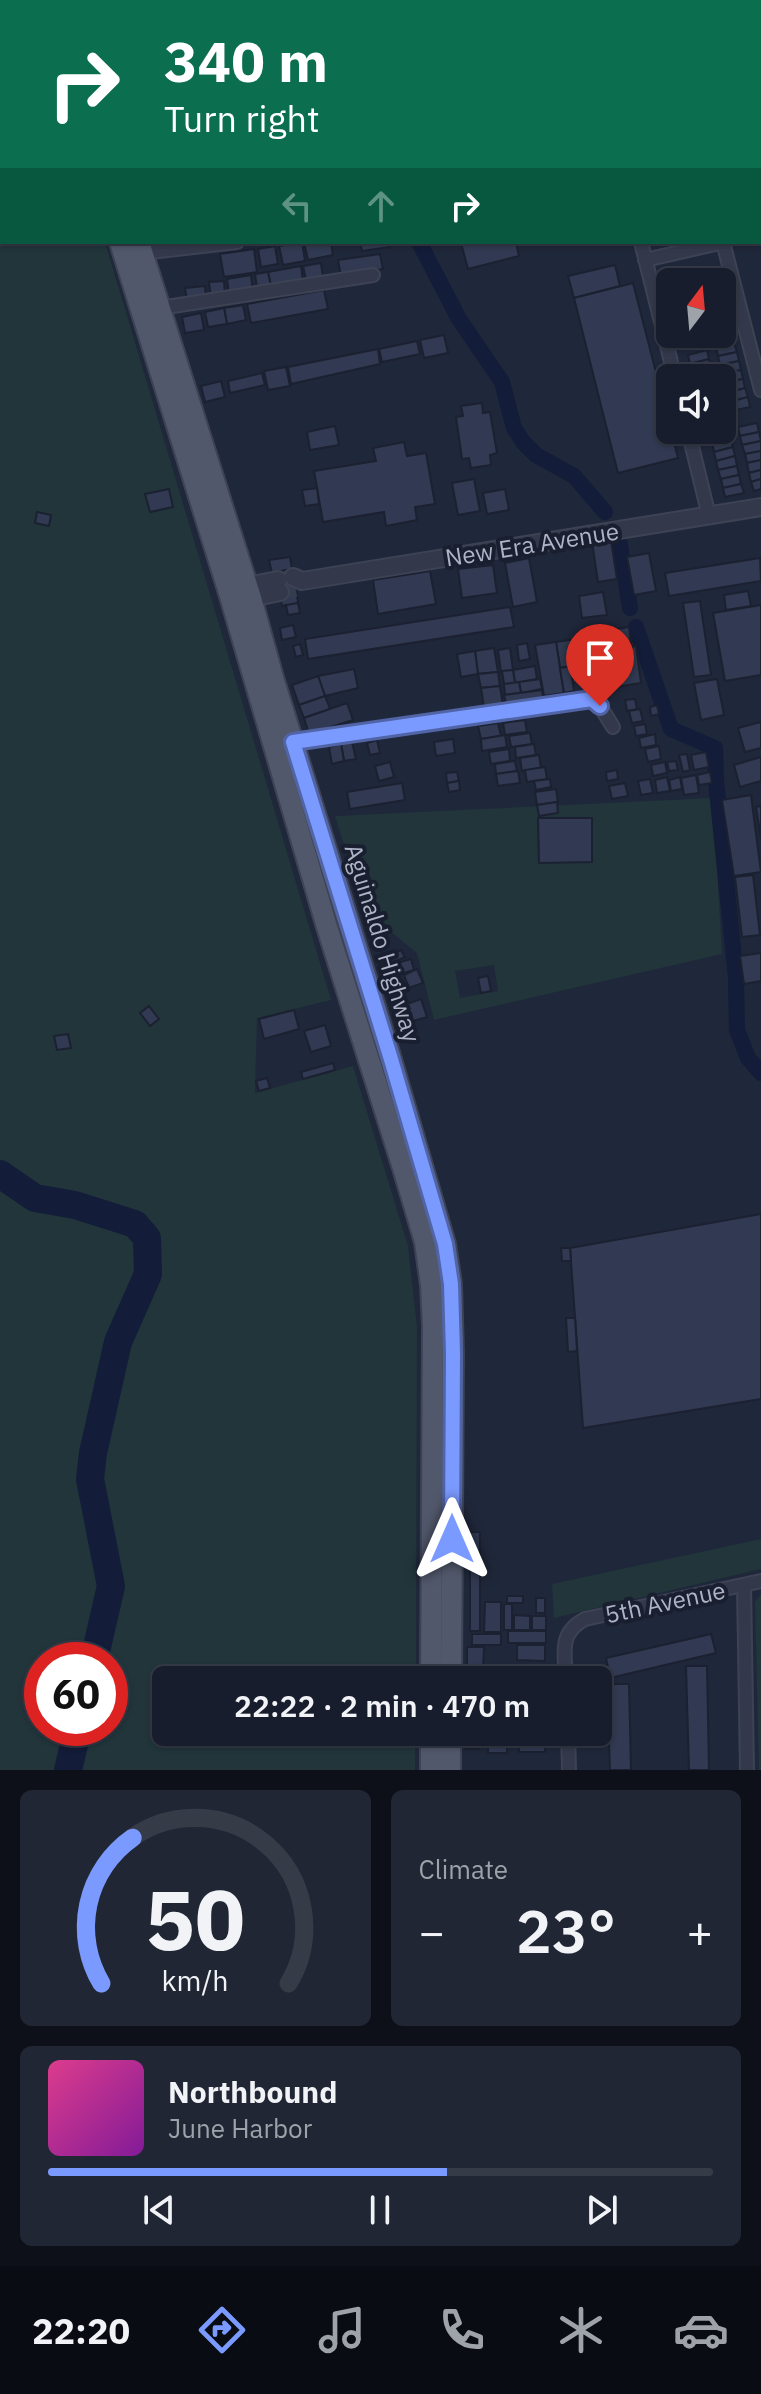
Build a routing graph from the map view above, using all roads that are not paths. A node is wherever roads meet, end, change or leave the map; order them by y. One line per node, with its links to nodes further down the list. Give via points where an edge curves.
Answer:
1 (121, 244): 15 (main road, Aguinaldo Highway)
2 (205, 244): 6 (street)
3 (641, 244): 7 (street)
4 (715, 244): 7 (street)
5 (724, 244): 11 (street)
6 (140, 248): 9 (main road, Aguinaldo Highway)
7 (645, 260): 10 (street)
8 (373, 275): 9 (street)
9 (160, 308): 15 (main road, Aguinaldo Highway)
10 (671, 364)
11 (761, 390)
12 (691, 444): 14 (street)
13 (761, 507): 14 (street, New Era Avenue)
14 (709, 516): 15 (street, New Era Avenue)
15 (243, 593): 17 (main road, Aguinaldo Highway); 18 (main road, Aguinaldo Highway)
16 (613, 727): 17 (street, via 592,699)
17 (293, 742): 18 (main road, Aguinaldo Highway)
18 (299, 793): 19 (main road, Aguinaldo Highway, via 327,927 425,1242)
19 (443, 1460): 22 (main road, Aguinaldo Highway); 23 (main road, Aguinaldo Highway)
20 (761, 1581): 21 (street, 5th Avenue)
21 (744, 1585): 24 (street, 5th Avenue, via 585,1619 566,1636); 31 (street)
22 (432, 1666)
23 (450, 1666)
24 (566, 1666)
25 (431, 1746): 28 (main road)
26 (450, 1746): 29 (main road)
27 (568, 1746): 30 (street)
28 (431, 1770)
29 (450, 1770)
30 (569, 1770)
31 (747, 1770)

